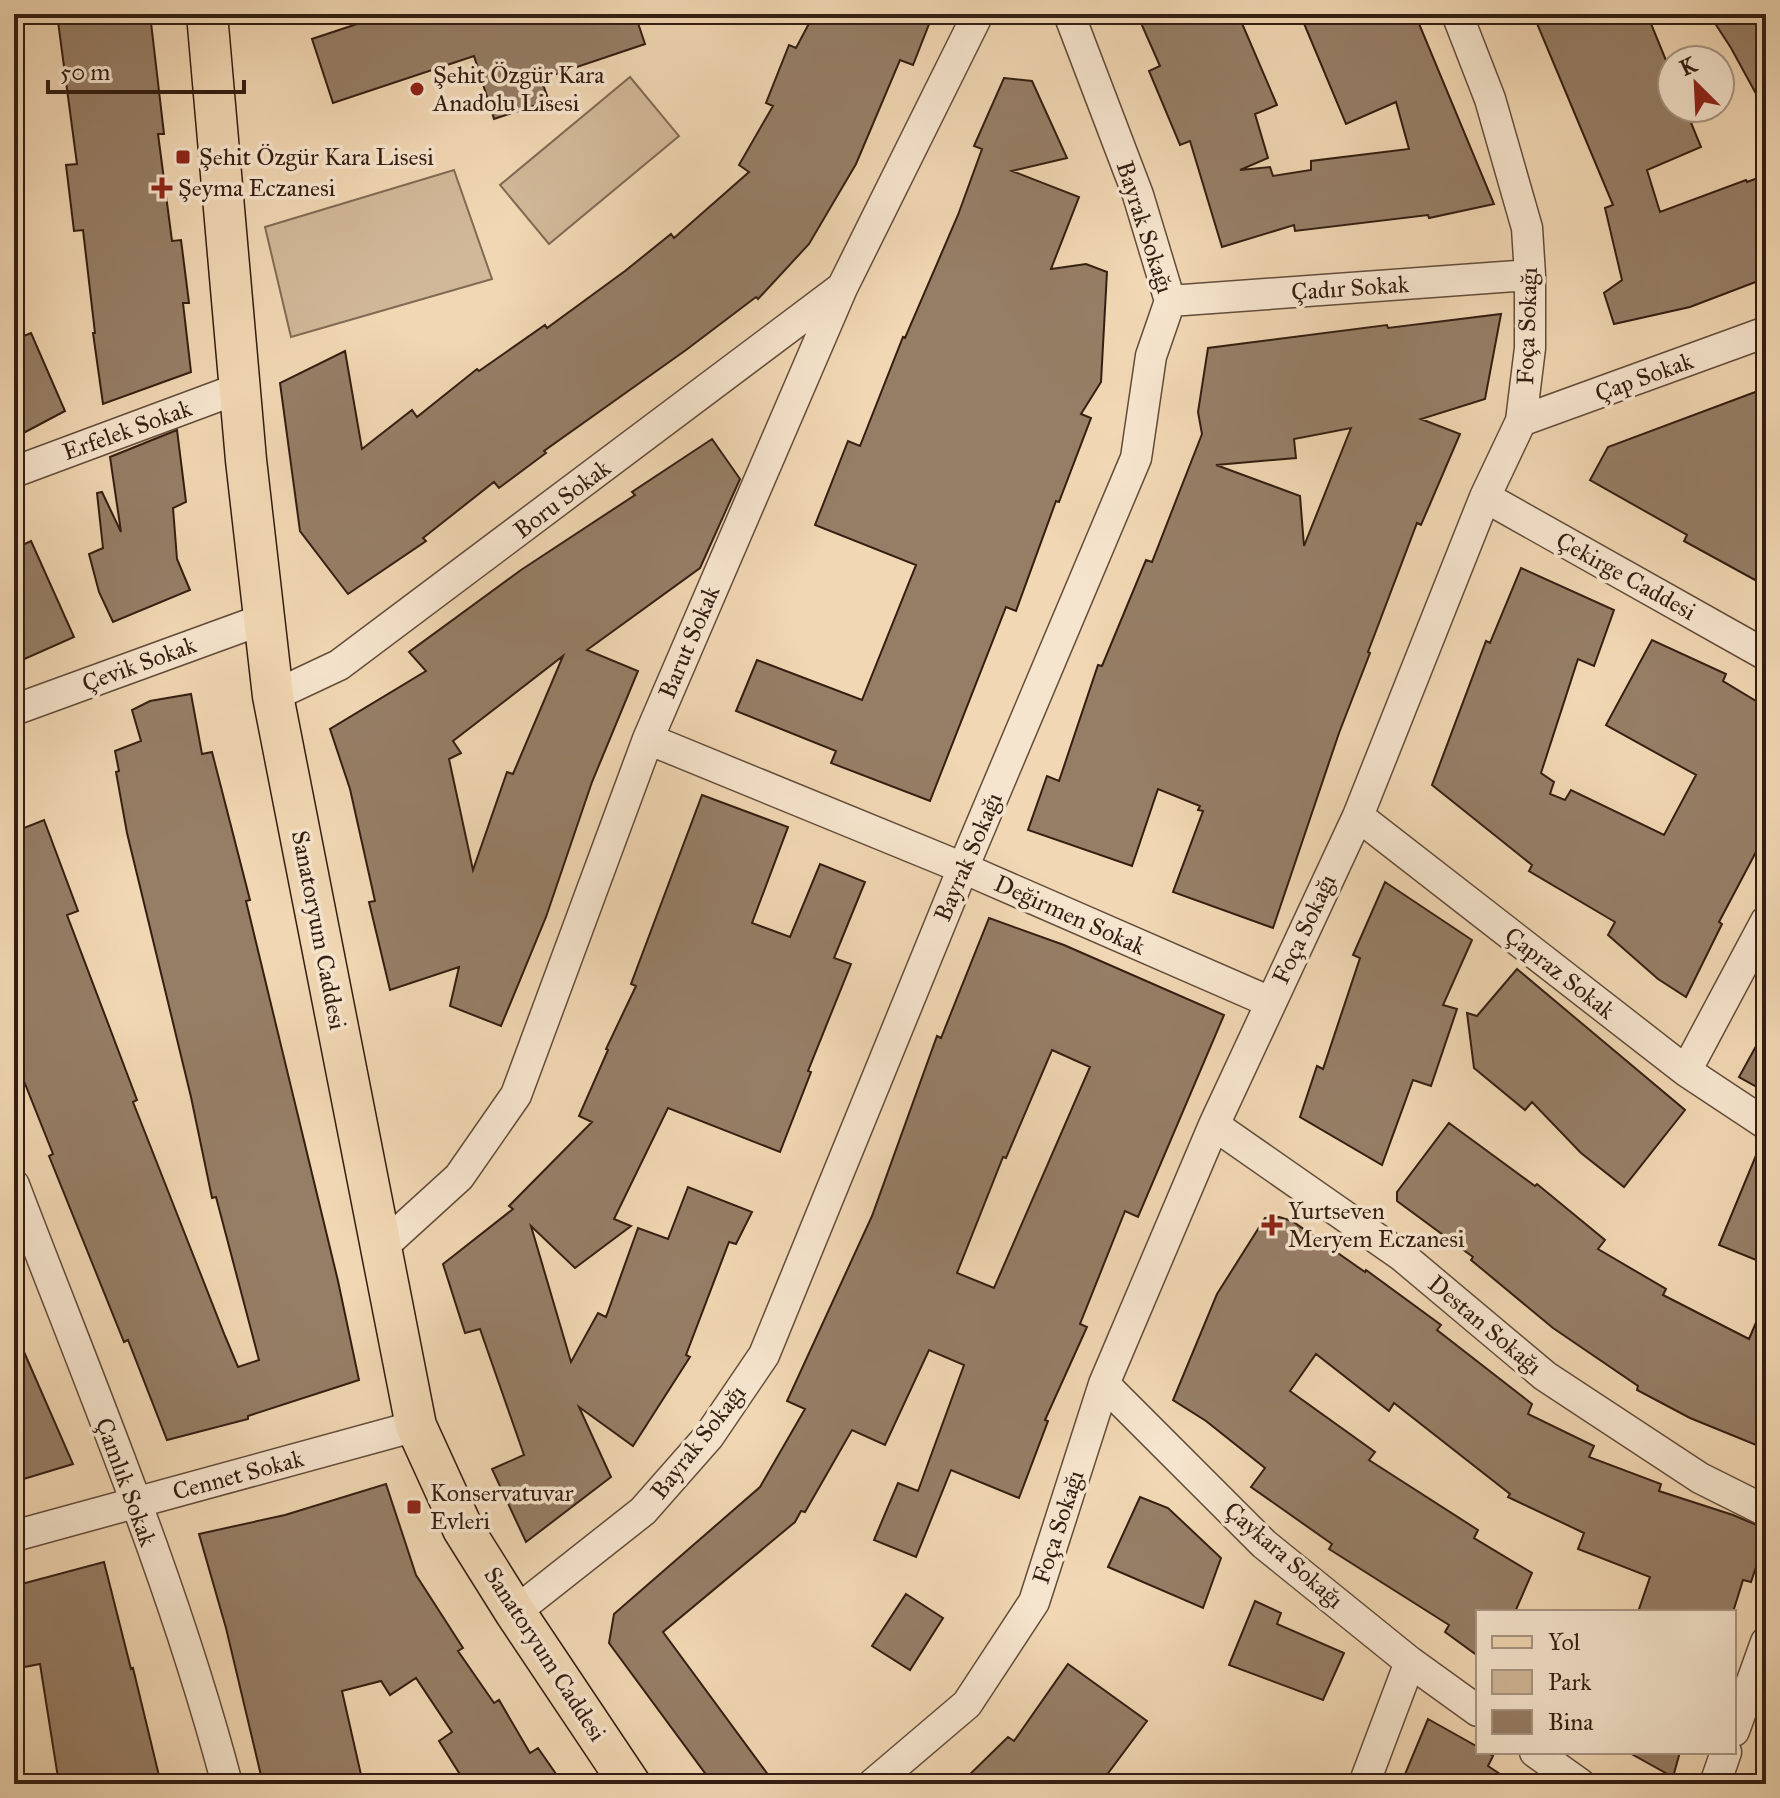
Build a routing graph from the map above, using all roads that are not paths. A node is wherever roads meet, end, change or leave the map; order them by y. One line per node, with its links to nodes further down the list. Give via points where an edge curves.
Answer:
1 (207, 14): 9 (main road, Sanatoryum Caddesi)
2 (978, 14): 6 (street, Barut Sokak)
3 (1069, 14): 7 (street, Bayrak Sokağı, via 1138,195)
4 (1457, 14): 5 (street, Foça Sokağı, via 1490,99 1523,213)
5 (1530, 275): 7 (street, Çadır Sokak); 10 (street, Foça Sokağı, via 1530,348)
6 (842, 288): 15 (street, Boru Sokak, via 339,665); 17 (street, Barut Sokak)
7 (1170, 301): 19 (street, Bayrak Sokağı, via 1151,356 1136,458)
8 (1766, 332): 10 (street, Çap Sokak)
9 (240, 388): 11 (street, Erfelek Sokak); 13 (main road, Sanatoryum Caddesi)
10 (1521, 421): 12 (street, Foça Sokağı)
11 (14, 472)
12 (1485, 497): 14 (street, Çekirge Caddesi); 18 (street, Foça Sokağı)
13 (264, 619): 15 (main road, Sanatoryum Caddesi); 16 (street, Çevik Sokak)
14 (1766, 655)
15 (273, 696): 26 (main road, Sanatoryum Caddesi)
16 (14, 710)
17 (648, 739): 19 (street, Değirmen Sokak); 26 (street, Barut Sokak, via 516,1095 459,1177)
18 (1358, 816): 21 (street, Foça Sokağı); 22 (street, Çapraz Sokak)
19 (963, 868): 21 (street, Değirmen Sokak); 32 (street, Bayrak Sokağı, via 764,1355 709,1436 643,1511)
20 (1766, 921): 22 (street)
21 (1270, 1002): 24 (street, Foça Sokağı)
22 (1686, 1071): 23 (street, Çapraz Sokak)
23 (1766, 1124)
24 (1214, 1125): 27 (street, Foça Sokağı); 30 (street, Destan Sokağı, via 1402,1256 1545,1376 1700,1478)
25 (14, 1185): 29 (street, Çamlık Sokak)
26 (381, 1248): 28 (main road, Sanatoryum Caddesi)
27 (1104, 1384): 34 (street, Çaykara Sokağı, via 1264,1544); 41 (street, Foça Sokağı, via 1034,1602 967,1704)
28 (416, 1426): 29 (street, Cennet Sokak); 32 (main road, Sanatoryum Caddesi, via 463,1529)
29 (135, 1503): 31 (street, Cennet Sokak); 39 (street, Çamlık Sokak, via 207,1709)
30 (1766, 1511)
31 (14, 1536)
32 (515, 1612): 40 (main road, Sanatoryum Caddesi)
33 (1766, 1642): 36 (street)
34 (1410, 1662): 35 (street, Çaykara Sokağı); 42 (street)
35 (1476, 1710)
36 (1736, 1725)
37 (1538, 1754): 43 (street)
38 (1725, 1754): 44 (street)
39 (227, 1784)
40 (630, 1784)
41 (873, 1784)
42 (1364, 1784)
43 (1580, 1784)
44 (1715, 1784)

